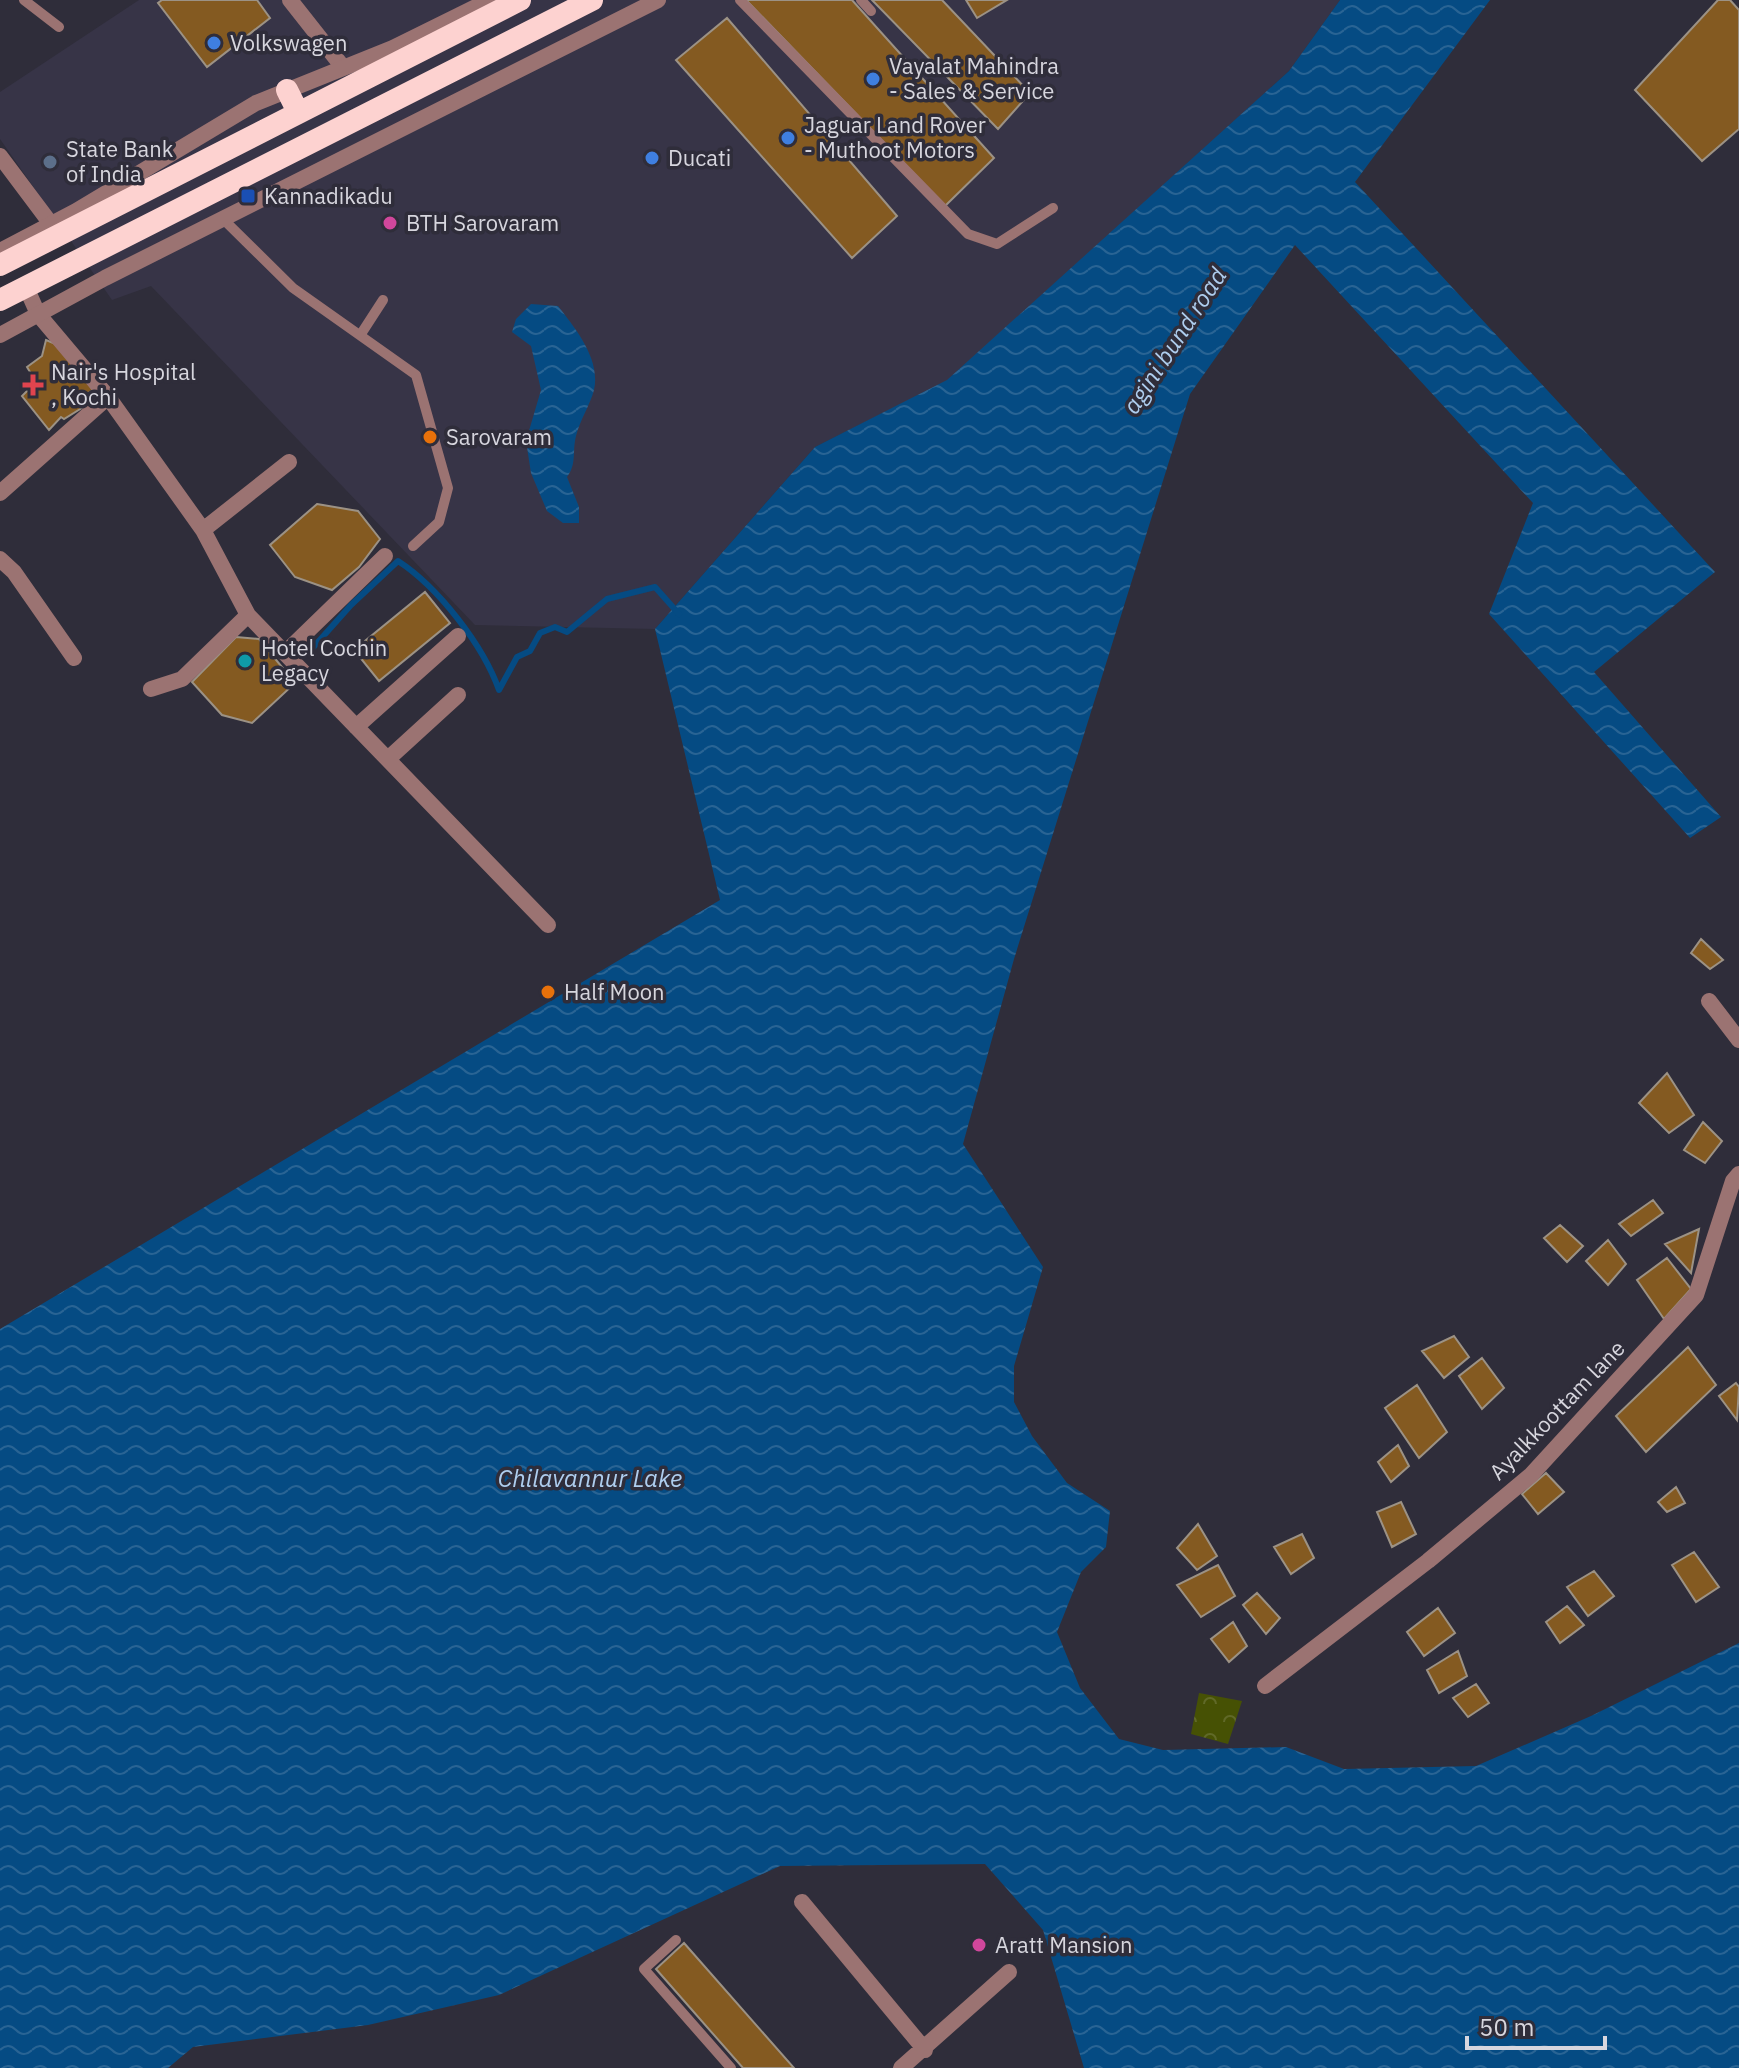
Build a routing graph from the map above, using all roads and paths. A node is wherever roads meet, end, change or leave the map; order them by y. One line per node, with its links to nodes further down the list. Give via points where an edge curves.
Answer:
1 (24, 0): 9 (lane)
2 (290, 0): 11 (street)
3 (592, 0): 10 (highway)
4 (658, 0): 16 (street)
5 (740, 0): 15 (lane, via 968,234 997,244)
6 (861, 0): 8 (lane)
7 (505, 2): 10 (highway); 11 (street); 13 (highway)
8 (871, 11)
9 (59, 27)
10 (521, 36): 20 (highway)
11 (342, 66): 12 (street)
12 (287, 90): 13 (highway); 17 (street)
13 (298, 112): 19 (highway)
14 (0, 156): 17 (street)
15 (1053, 208)
16 (223, 219): 23 (street); 24 (lane, via 293,288)
17 (51, 224): 18 (street)
18 (0, 251)
19 (0, 265)
20 (26, 287): 21 (highway); 23 (street)
21 (0, 300)
22 (383, 300): 24 (lane)
23 (38, 314): 25 (street); 26 (street)
24 (361, 334): 30 (lane, via 416,375 448,488 439,522)
25 (0, 335)
26 (108, 397): 28 (street); 29 (street)
27 (289, 462): 29 (street)
28 (0, 493)
29 (203, 530): 33 (street)
30 (413, 546)
31 (385, 556): 35 (street)
32 (0, 559): 36 (street)
33 (248, 615): 35 (street); 37 (street, via 182,679)
34 (458, 636): 39 (street)
35 (285, 653): 39 (street)
36 (74, 658)
37 (151, 689)
38 (458, 695): 40 (street)
39 (356, 727): 40 (street)
40 (389, 758): 41 (street)
41 (548, 925)
42 (1709, 1001): 43 (street)
43 (1739, 1040)
44 (1739, 1174): 45 (street, Ayalkkoottam lane, via 1696,1295 1541,1464 1428,1561)
45 (1265, 1686)
46 (802, 1902): 49 (street)
47 (676, 1940): 50 (lane, via 644,1969)
48 (1009, 1972): 49 (street)
49 (925, 2050): 51 (street)
50 (731, 2068)
51 (901, 2068)

